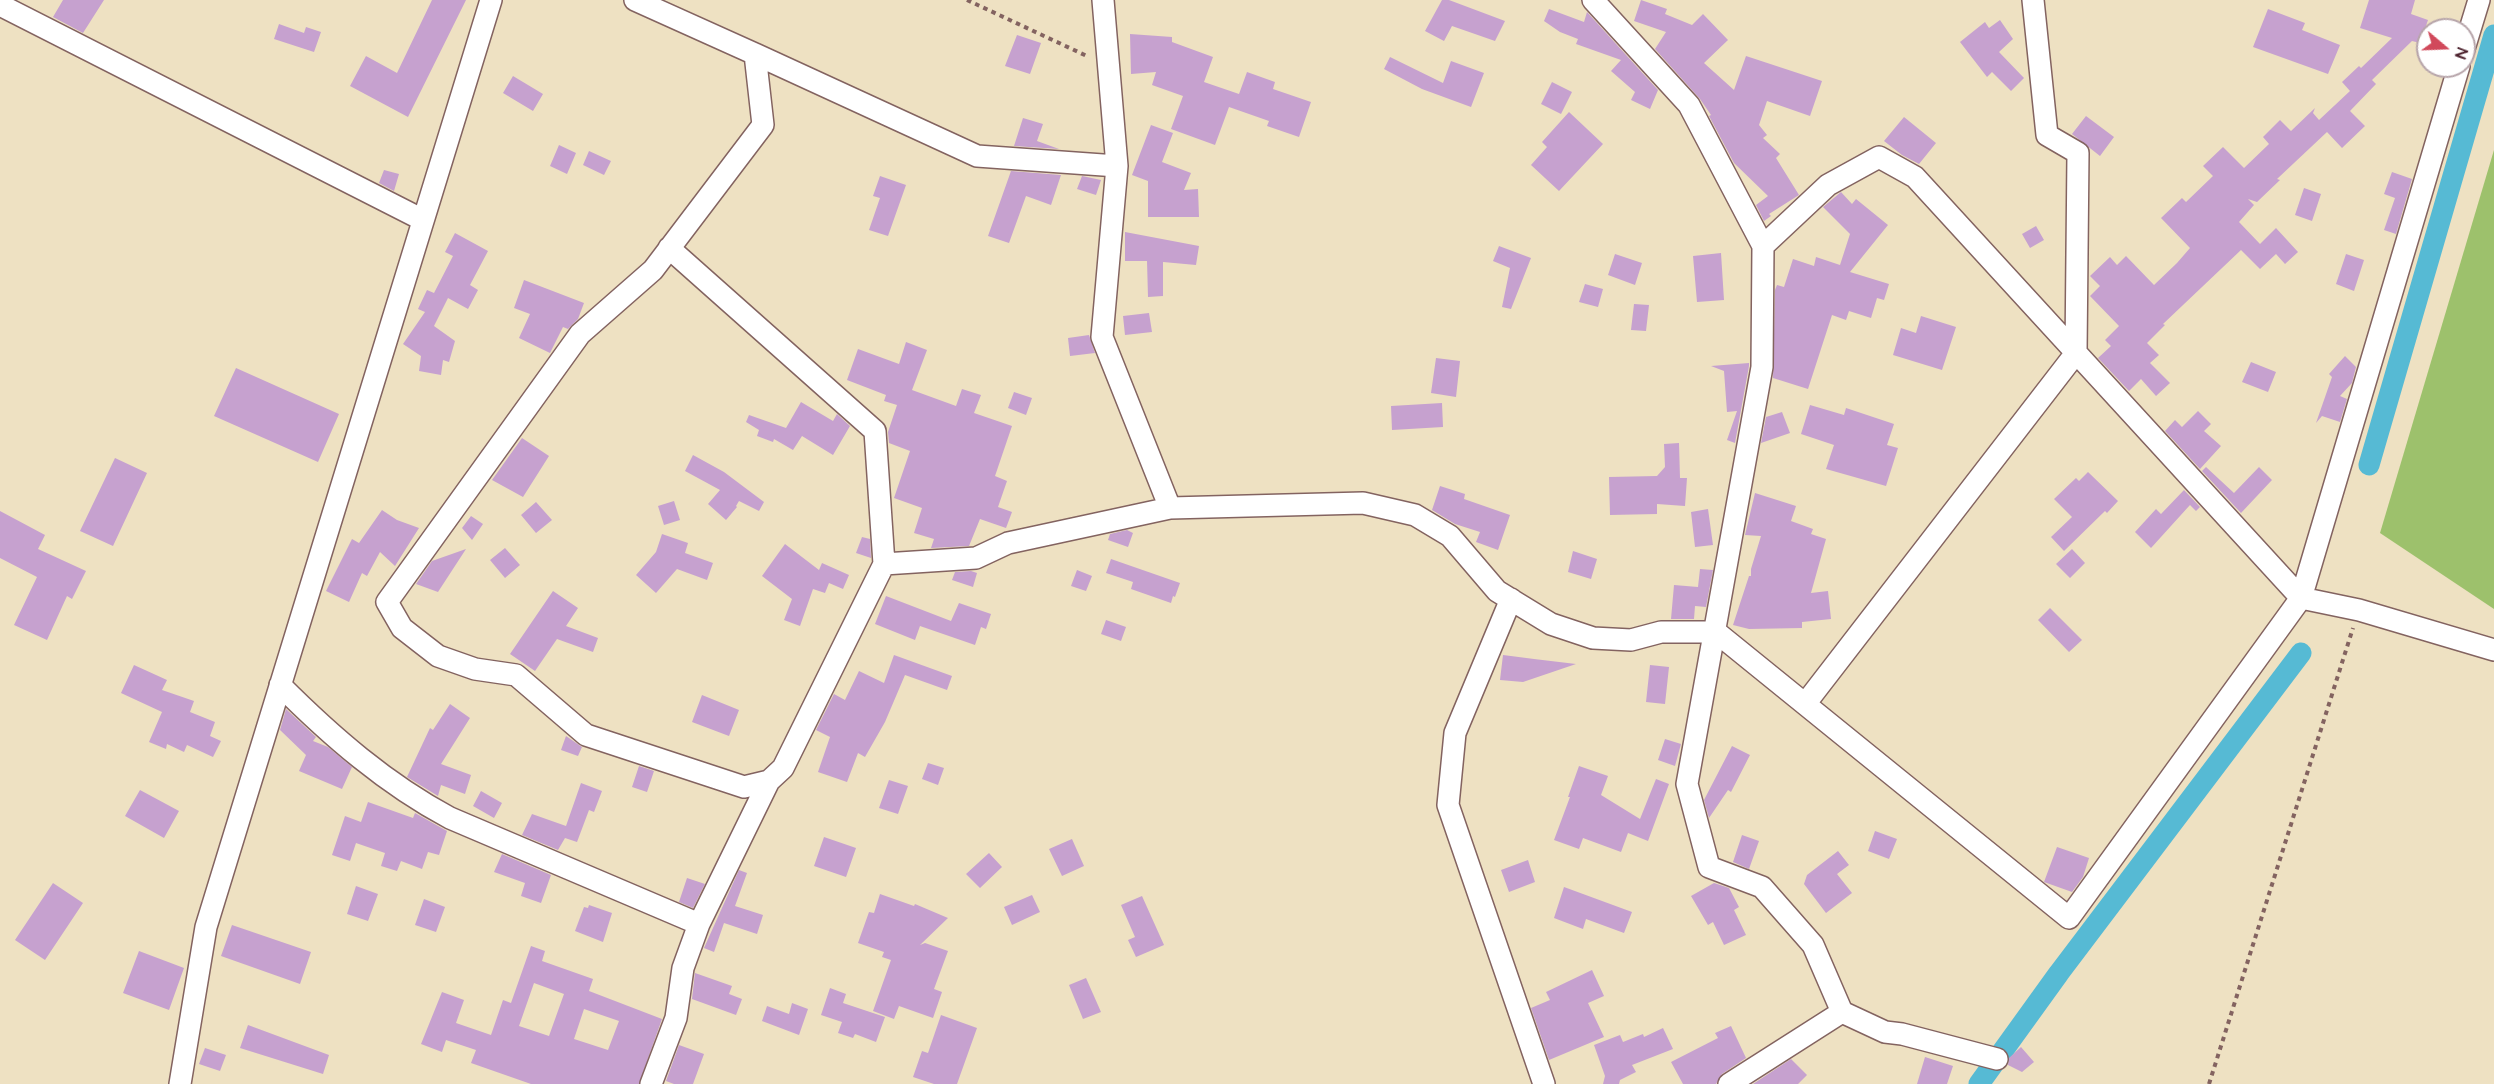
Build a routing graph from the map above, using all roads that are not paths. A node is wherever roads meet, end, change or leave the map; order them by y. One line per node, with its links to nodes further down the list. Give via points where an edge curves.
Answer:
1 (491, 0): 12 (street)
2 (635, 0): 9 (street)
3 (1103, 0): 11 (street)
4 (1593, 0): 13 (street, via 1689,105)
5 (2033, 0): 15 (street, via 2047,135 2078,153)
6 (2479, 0): 8 (street)
7 (0, 4): 12 (street)
8 (2473, 18)
9 (755, 54): 11 (street, via 977,156); 14 (street, via 763,125)
10 (2455, 78): 18 (street)
11 (1117, 166): 16 (street, via 1101,337)
12 (423, 220): 22 (street)
13 (1763, 246): 15 (street, via 1828,185 1879,157 1915,177); 20 (street, via 1761,367)
14 (669, 248): 17 (street, via 875,431); 24 (street, via 653,270 580,334 387,602 402,628 438,656 475,669 516,675 586,735 744,787)
15 (2076, 353): 18 (street); 23 (street)
16 (1170, 508): 17 (street, via 1008,543 976,558); 19 (street, via 1363,503 1415,515 1450,537 1497,591)
17 (884, 564): 24 (street, via 783,768)
18 (2301, 597): 21 (street); 23 (street, via 2069,918)
19 (1511, 599): 20 (street, via 1551,624 1593,638 1631,640 1661,632); 30 (street, via 1455,733 1448,805)
20 (1716, 632): 23 (street); 26 (street, via 1687,784 1710,867 1762,887 1814,945)
21 (2494, 650)
22 (280, 685): 25 (street, via 339,743 428,807); 28 (street, via 206,927)
23 (1805, 704)
24 (769, 781): 25 (street)
25 (699, 924): 29 (street, via 683,968 676,1018)
26 (1842, 1012): 27 (street, via 1885,1032); 31 (street)
27 (1997, 1059)
28 (180, 1084)
29 (651, 1084)
30 (1544, 1084)
31 (1729, 1084)

